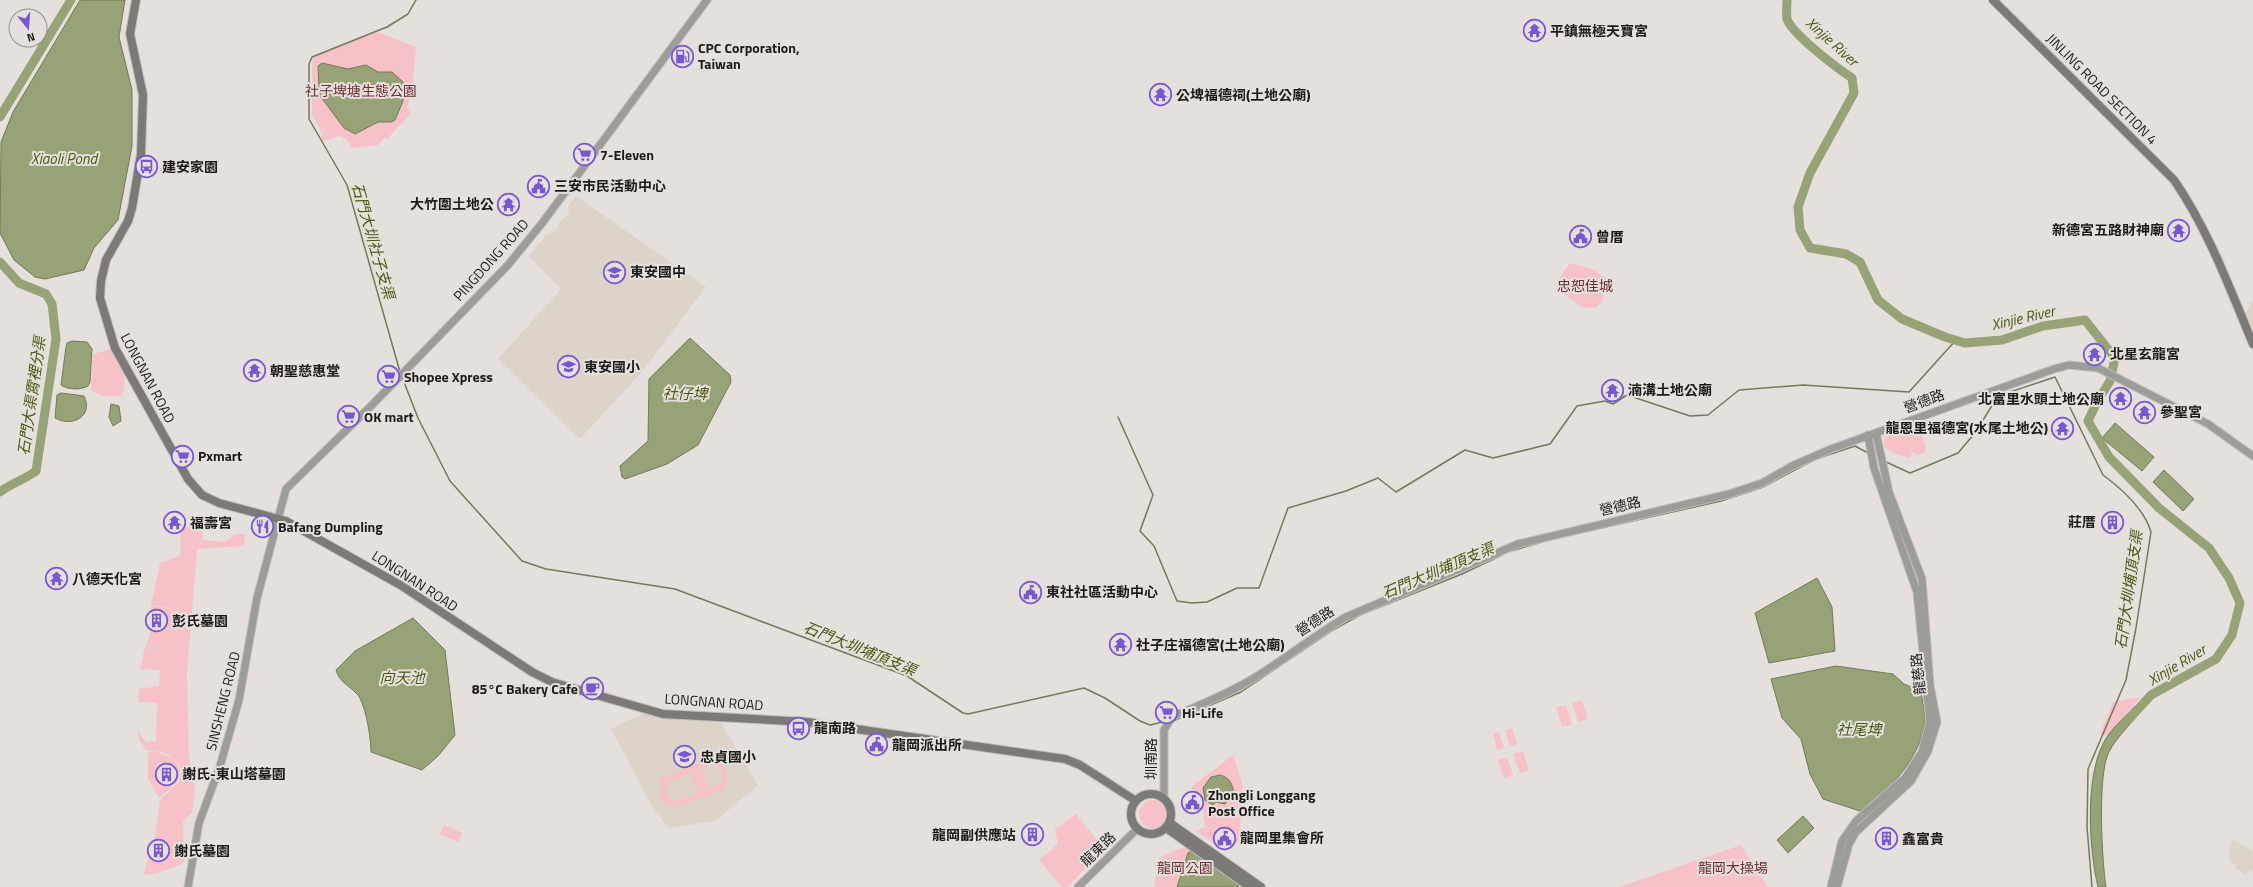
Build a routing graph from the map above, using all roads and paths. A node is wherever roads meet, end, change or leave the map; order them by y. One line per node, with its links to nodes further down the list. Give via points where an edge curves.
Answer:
1 (136, 0): 8 (main road, LONGNAN ROAD, via 130,34 143,95 141,154 128,221 104,269 100,298 102,310 115,348 192,484 202,495 219,503)
2 (707, 0): 8 (street, PINGDONG ROAD, via 518,253 286,488)
3 (1993, 0): 4 (main road, JINLING ROAD SECTION 4, via 2174,180 2187,200)
4 (2253, 344)
5 (1876, 432): 6 (street, 營德路); 7 (street, 營德路, via 2069,365 2098,368 2208,424); 14 (street, 龍慈路, via 1888,492 1922,579 1930,685 1937,722 1928,751 1912,781 1856,832)
6 (1868, 435): 9 (street, 營德路, via 1815,456 1762,483 1735,492 1548,536 1500,551 1346,617 1321,631 1257,676); 14 (street, 龍慈路, via 1874,468 1917,592 1930,723 1922,752 1906,778 1856,821 1842,841)
7 (2253, 456)
8 (278, 519): 11 (main road, LONGNAN ROAD, via 364,564 552,682 663,714 774,719 829,725 939,743 1065,759 1080,765); 15 (street, SINSHENG ROAD, via 258,598 239,700 220,766 199,823)
9 (1168, 721): 10 (street, 圳南路, via 1164,730)
10 (1164, 798): 11 (main road, via 1157,794 1145,795); 12 (main road, via 1171,810)
11 (1136, 801): 13 (main road, via 1131,812 1133,824)
12 (1168, 826): 13 (main road, via 1156,835 1147,835); 17 (main road); 18 (main road)
13 (1137, 829): 16 (street, 龍東路)
14 (1837, 874): 19 (street, 龍慈路); 20 (street, 龍慈路)
15 (188, 887)
16 (1078, 887)
17 (1250, 887)
18 (1261, 887)
19 (1831, 887)
20 (1837, 887)

